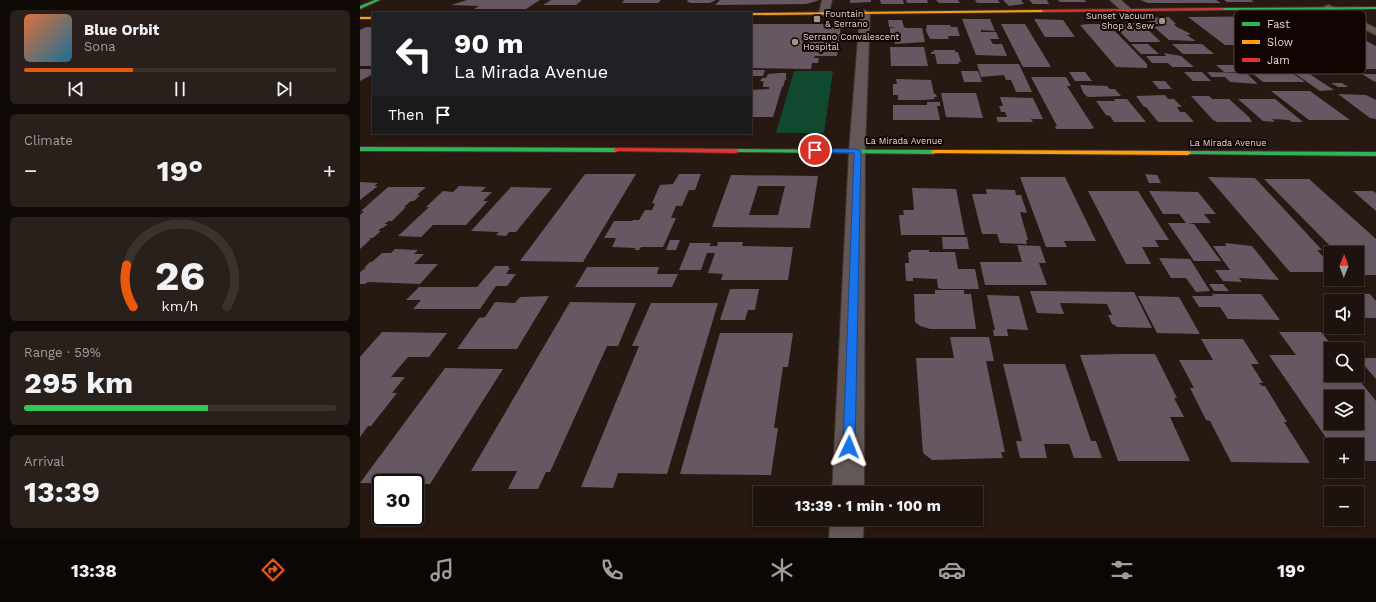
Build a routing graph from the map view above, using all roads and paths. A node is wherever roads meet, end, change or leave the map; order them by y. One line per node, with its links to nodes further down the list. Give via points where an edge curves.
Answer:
1 (378, 0): 4 (street)
2 (827, 0): 9 (street)
3 (1115, 0): 7 (street)
4 (360, 8)
5 (1329, 8): 6 (street); 7 (street); 8 (street)
6 (1376, 8)
7 (1127, 10): 10 (street)
8 (1333, 10)
9 (824, 13): 10 (street); 11 (street)
10 (865, 13): 17 (street)
11 (752, 14)
12 (360, 18): 13 (street)
13 (372, 18)
14 (1366, 27): 15 (street)
15 (1376, 32)
16 (360, 149): 17 (street, La Mirada Avenue)
17 (857, 151): 18 (street, La Mirada Avenue); 19 (street)
18 (1376, 154)
19 (848, 486)
20 (847, 526): 21 (street)
21 (846, 538)

